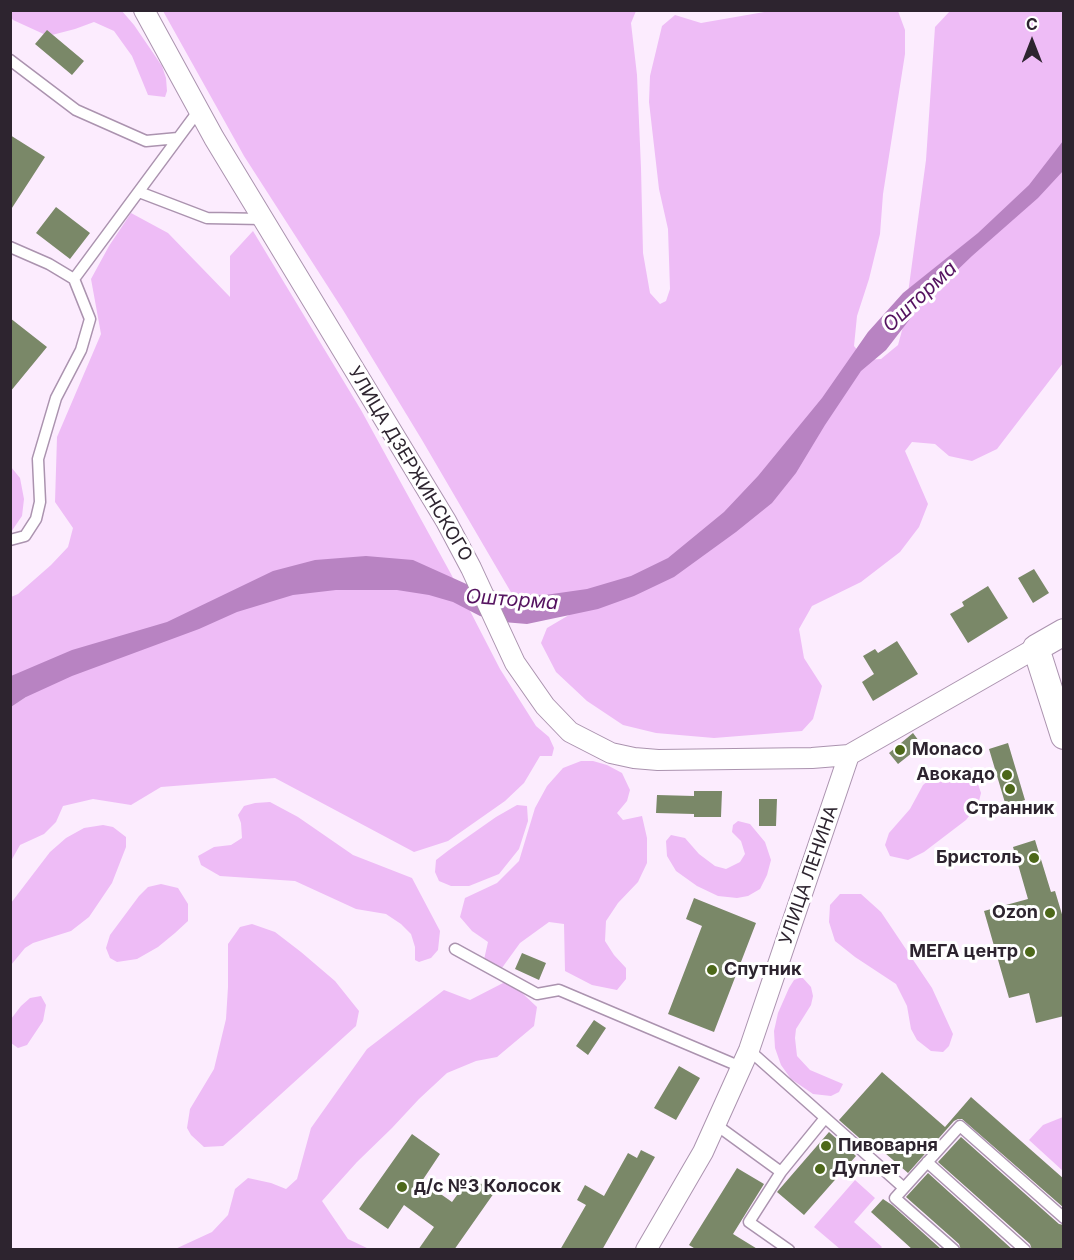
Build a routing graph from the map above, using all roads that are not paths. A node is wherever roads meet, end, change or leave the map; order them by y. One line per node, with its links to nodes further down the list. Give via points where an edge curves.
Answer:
1 (144, 10): 3 (street, УЛИЦА ДЗЕРЖИНСКОГО)
2 (10, 60): 4 (lane, via 76,110 146,141)
3 (199, 110): 4 (lane); 6 (street, УЛИЦА ДЗЕРЖИНСКОГО)
4 (178, 138): 5 (lane)
5 (139, 192): 6 (lane, via 207,218); 8 (lane)
6 (262, 219): 13 (street, УЛИЦА ДЗЕРЖИНСКОГО, via 446,521 515,663 570,732 611,753 658,760)
7 (10, 247): 8 (lane)
8 (74, 279): 9 (lane, via 90,319 81,350 56,398 38,459 40,502 36,519 25,536)
9 (10, 540)
10 (1064, 632): 11 (street)
11 (1036, 648): 12 (street); 13 (street)
12 (1064, 736)
13 (849, 755): 15 (street, УЛИЦА ЛЕНИНА)
14 (455, 949): 15 (lane, via 537,994 559,990)
15 (745, 1059): 16 (lane); 17 (street, УЛИЦА ЛЕНИНА)
16 (825, 1118): 19 (lane); 20 (lane)
17 (715, 1124): 19 (lane); 22 (street, УЛИЦА ЛЕНИНА)
18 (927, 1162): 20 (lane); 21 (lane, via 960,1125); 25 (lane)
19 (781, 1172): 23 (lane, via 749,1222)
20 (904, 1188): 24 (lane, via 895,1198)
21 (1064, 1218)
22 (650, 1248)
23 (789, 1250)
24 (954, 1250)
25 (1025, 1250)

